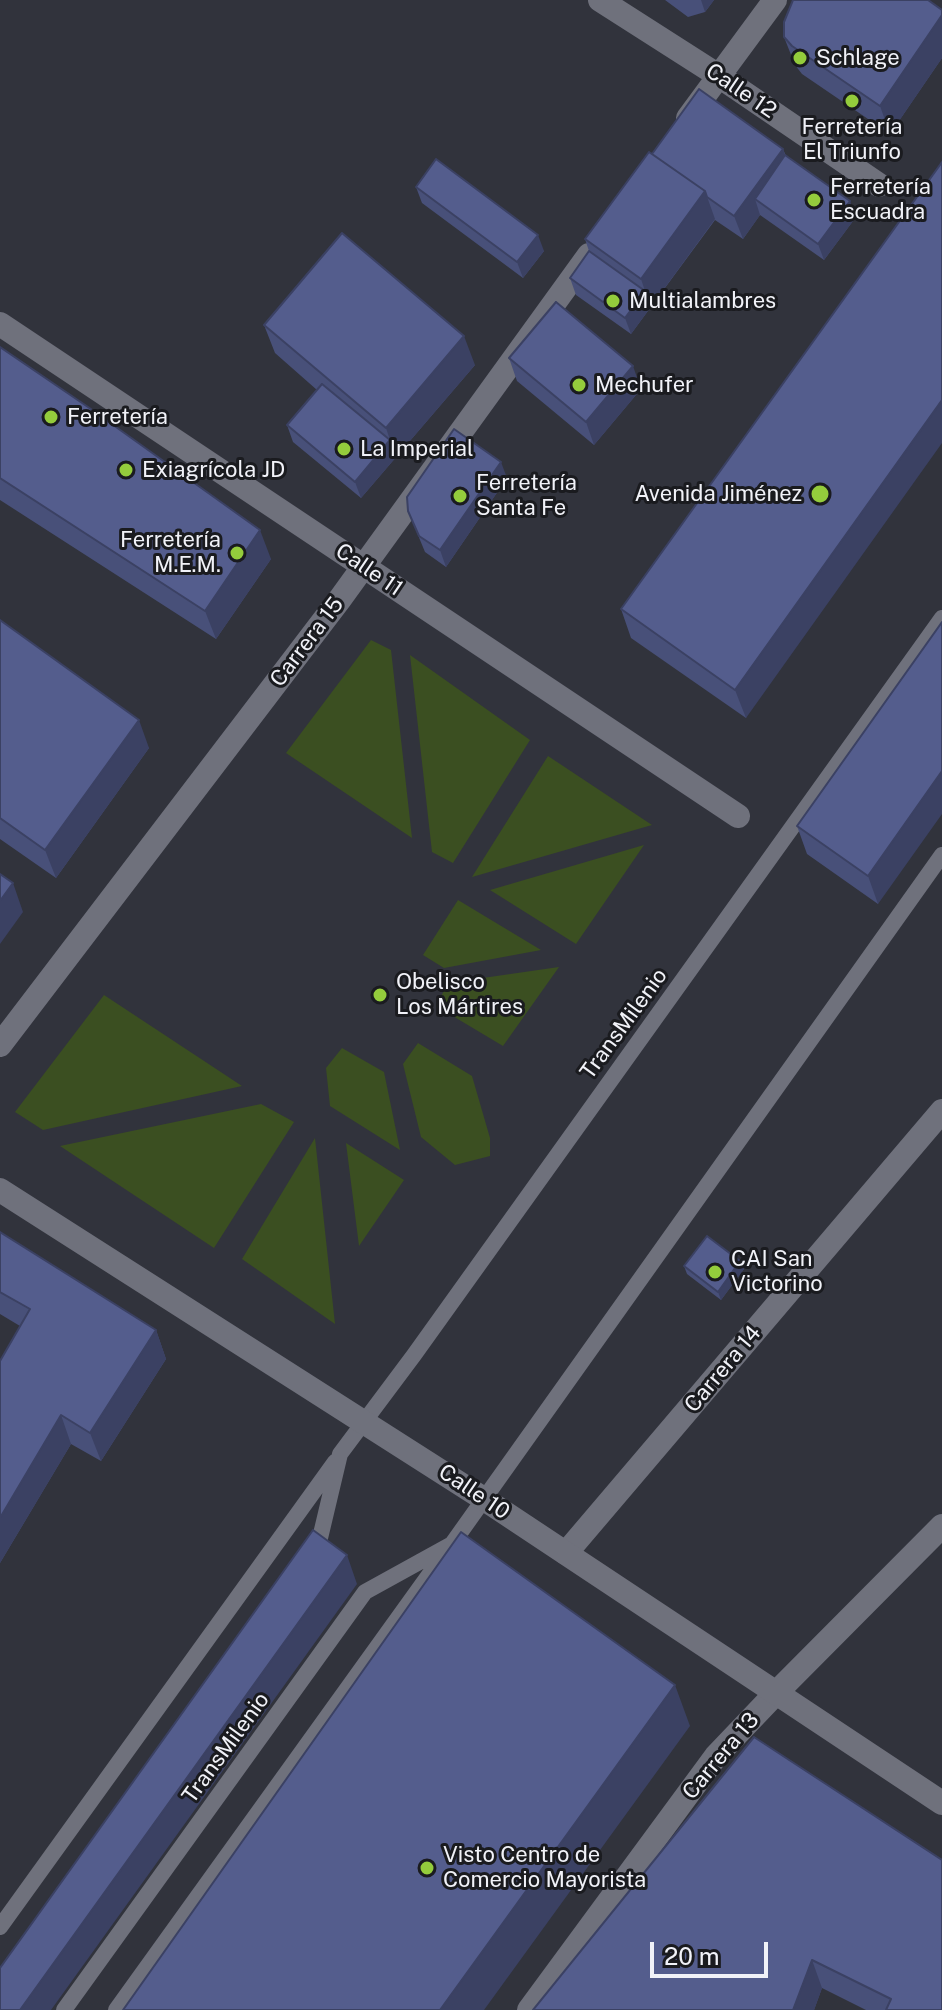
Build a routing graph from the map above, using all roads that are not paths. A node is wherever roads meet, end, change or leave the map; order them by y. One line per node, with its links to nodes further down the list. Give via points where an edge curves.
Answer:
1 (600, 0): 3 (street, Calle 12)
2 (775, 0): 3 (street)
3 (719, 76): 4 (street); 5 (street, Calle 12)
4 (672, 141)
5 (879, 185)
6 (599, 240): 8 (street, Carrera 15)
7 (0, 324): 8 (street, Calle 11)
8 (364, 567): 10 (street, Calle 11); 12 (street, Carrera 15)
9 (942, 618): 15 (lane, TransMilenio)
10 (738, 816)
11 (942, 855): 17 (lane, TransMilenio)
12 (0, 1045)
13 (942, 1111): 20 (street, Carrera 14)
14 (0, 1190): 15 (street, Calle 10)
15 (364, 1421): 16 (lane, TransMilenio); 17 (street, Calle 10)
16 (340, 1454): 21 (lane, TransMilenio, via 317,1555); 24 (lane, TransMilenio)
17 (484, 1499): 19 (lane, TransMilenio); 20 (street, Calle 10)
18 (942, 1526): 22 (street, Carrera 13)
19 (452, 1544): 25 (lane, TransMilenio, via 365,1592); 26 (lane, TransMilenio)
20 (566, 1553): 22 (street, Calle 10)
21 (307, 1568)
22 (776, 1693): 23 (street, Calle 10); 27 (street, Carrera 13, via 716,1756)
23 (942, 1803)
24 (0, 1927)
25 (64, 2010)
26 (116, 2010)
27 (529, 2010)

